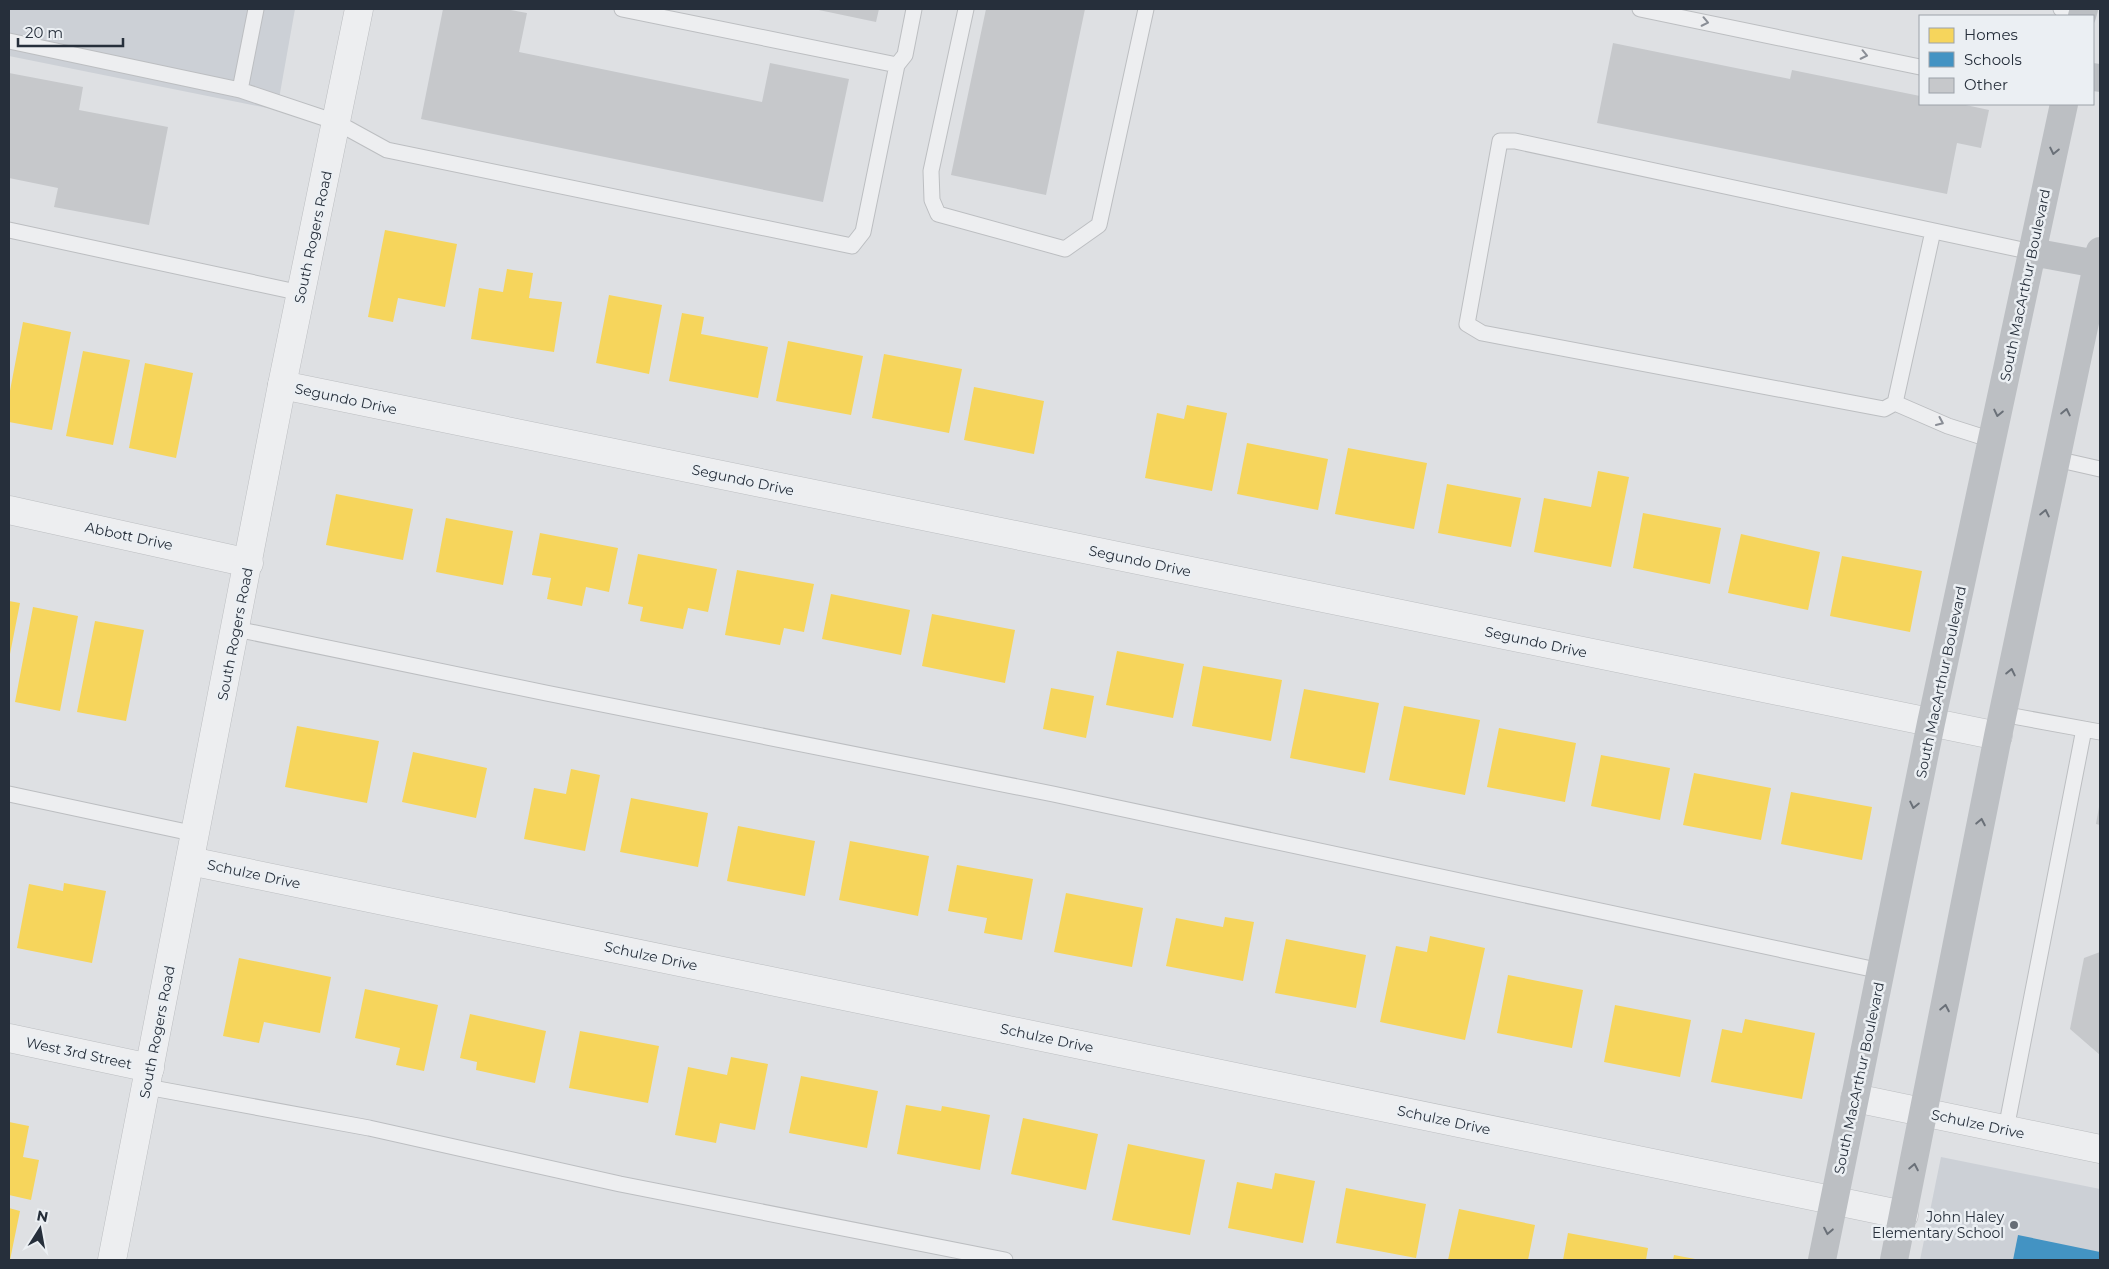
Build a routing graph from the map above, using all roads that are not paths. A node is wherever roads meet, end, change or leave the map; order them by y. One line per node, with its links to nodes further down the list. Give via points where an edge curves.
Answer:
1 (256, 9): 12 (lane)
2 (359, 9): 14 (street, South Rogers Road)
3 (622, 9): 8 (lane)
4 (914, 9): 10 (lane, via 904,55)
5 (966, 9): 6 (lane, via 931,172 932,200 938,214 1065,249 1098,225)
6 (1146, 9)
7 (1640, 9): 11 (lane, one-way to 11)
8 (652, 12): 10 (lane)
9 (9, 40): 12 (lane)
10 (897, 65): 14 (lane, via 863,232 852,246 387,150)
11 (1919, 67)
12 (240, 90): 14 (lane)
13 (2064, 105): 17 (main road, South MacArthur Boulevard, one-way to 17)
14 (336, 122): 19 (street, South Rogers Road)
15 (9, 230): 19 (lane)
16 (1933, 231): 17 (lane); 21 (lane); 21 (lane, via 1515,141 1500,141 1467,324 1482,333 1884,409)
17 (2032, 252): 18 (main road); 22 (main road, South MacArthur Boulevard, one-way to 22)
18 (2099, 258): 23 (main road, one-way to 18)
19 (301, 293): 20 (street, South Rogers Road)
20 (282, 385): 26 (street, South Rogers Road); 28 (street, Segundo Drive)
21 (1895, 403): 22 (lane, one-way to 22, via 1948,426)
22 (1992, 440): 28 (main road, South MacArthur Boulevard)
23 (2056, 460): 24 (lane); 29 (main road, one-way to 23)
24 (2100, 469)
25 (9, 510): 26 (street, Abbott Drive)
26 (249, 563): 27 (street, South Rogers Road)
27 (236, 628): 33 (street, South Rogers Road); 35 (lane, via 546,694 1072,798)
28 (1931, 723): 29 (street, Segundo Drive); 35 (main road, South MacArthur Boulevard, one-way to 35)
29 (2000, 725): 30 (lane); 39 (main road, one-way to 29)
30 (2084, 729): 31 (lane); 40 (lane)
31 (2100, 732)
32 (9, 794): 33 (lane)
33 (196, 834): 34 (street, South Rogers Road)
34 (190, 861): 37 (street, South Rogers Road); 42 (street, Schulze Drive)
35 (1881, 971): 38 (main road, South MacArthur Boulevard)
36 (9, 1038): 37 (street, West 3rd Street)
37 (148, 1078): 44 (street, South Rogers Road); 45 (lane, via 620,1184)
38 (1855, 1098): 39 (street, Schulze Drive); 42 (main road, South MacArthur Boulevard)
39 (1924, 1112): 40 (street, Schulze Drive); 43 (main road, one-way to 39)
40 (2006, 1129): 41 (street, Schulze Drive)
41 (2100, 1149)
42 (1834, 1201): 43 (street, Schulze Drive); 46 (main road, South MacArthur Boulevard, one-way to 46)
43 (1904, 1215): 47 (main road)
44 (112, 1260)
45 (1005, 1260)
46 (1822, 1260)
47 (1894, 1260)

